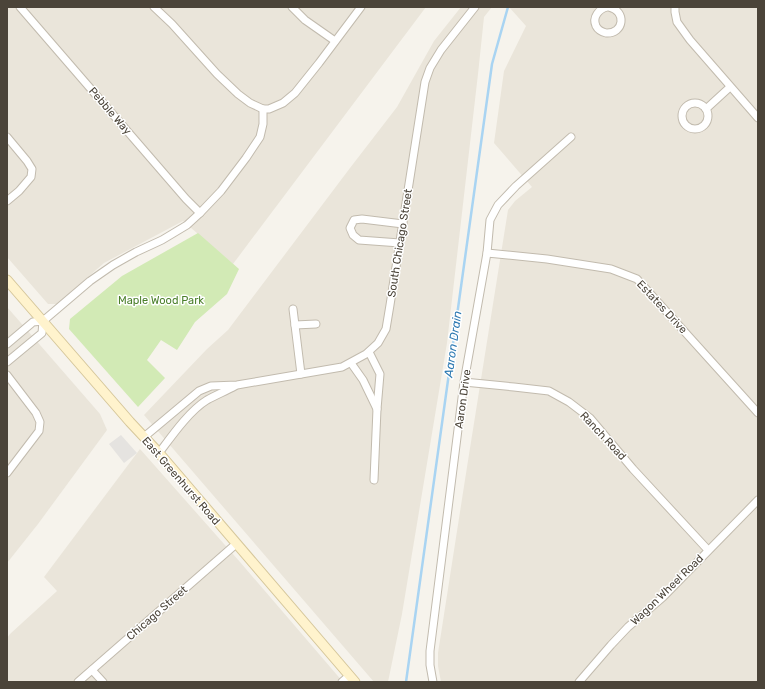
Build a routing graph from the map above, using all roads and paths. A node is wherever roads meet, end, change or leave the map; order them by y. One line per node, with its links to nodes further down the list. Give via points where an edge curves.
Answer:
1 (20, 7): 18 (street, Pebble Way)
2 (154, 7): 13 (street, via 238,94)
3 (292, 7): 10 (street, via 305,20)
4 (361, 7): 10 (street)
5 (475, 7): 19 (street, South Chicago Street, via 441,50 425,82)
6 (608, 7): 9 (street); 9 (street, via 599,11 595,20 603,32 613,32 620,25 620,15)
7 (624, 7): 9 (street)
8 (675, 7): 11 (street, via 677,22)
9 (617, 11)
10 (335, 41): 13 (street, via 295,93 283,103)
11 (730, 87): 12 (street); 14 (street)
12 (706, 108)
13 (263, 109): 18 (street, via 260,136 221,191)
14 (758, 118)
15 (7, 137): 17 (street, via 32,169 31,177)
16 (571, 137): 21 (street, Aaron Drive, via 498,205 490,220)
17 (7, 201)
18 (200, 213): 24 (street, via 187,225 162,240 113,265)
19 (403, 224): 20 (street, South Chicago Street); 20 (street, via 362,219 354,220 350,228 359,240)
20 (400, 243): 28 (street, South Chicago Street, via 386,329)
21 (487, 253): 33 (street, Aaron Drive); 36 (street, Estates Drive, via 611,269 637,279)
22 (7, 280): 24 (main road, East Greenhurst Road)
23 (293, 309): 26 (street)
24 (42, 321): 27 (street, via 33,322); 29 (street, via 42,333); 37 (main road, East Greenhurst Road)
25 (316, 324): 26 (street)
26 (295, 325): 31 (street)
27 (7, 344)
28 (369, 352): 30 (street, South Chicago Street); 35 (street, via 380,374)
29 (7, 362)
30 (350, 363): 31 (street, South Chicago Street, via 342,367); 35 (street, via 363,380)
31 (301, 374): 34 (street, South Chicago Street)
32 (7, 375): 39 (street, via 40,422 39,431)
33 (464, 382): 43 (street, Ranch Road, via 549,391 569,402 590,418); 48 (street, Aaron Drive, via 430,651)
34 (237, 385): 37 (street, South Chicago Street, via 211,386 199,391); 38 (street, South Chicago Street, via 206,400 195,409)
35 (377, 409): 40 (street)
36 (758, 413)
37 (144, 438): 38 (main road, East Greenhurst Road)
38 (159, 454): 42 (main road, East Greenhurst Road)
39 (7, 474)
40 (374, 480)
41 (758, 500): 43 (street, Wagon Wheel Road)
42 (236, 544): 44 (street, Chicago Street); 45 (main road, East Greenhurst Road)
43 (708, 550): 49 (street, Wagon Wheel Road, via 628,627)
44 (92, 670): 46 (street, Chicago Street); 47 (street)
45 (349, 680)
46 (78, 682)
47 (103, 682)
48 (433, 682)
49 (579, 682)

